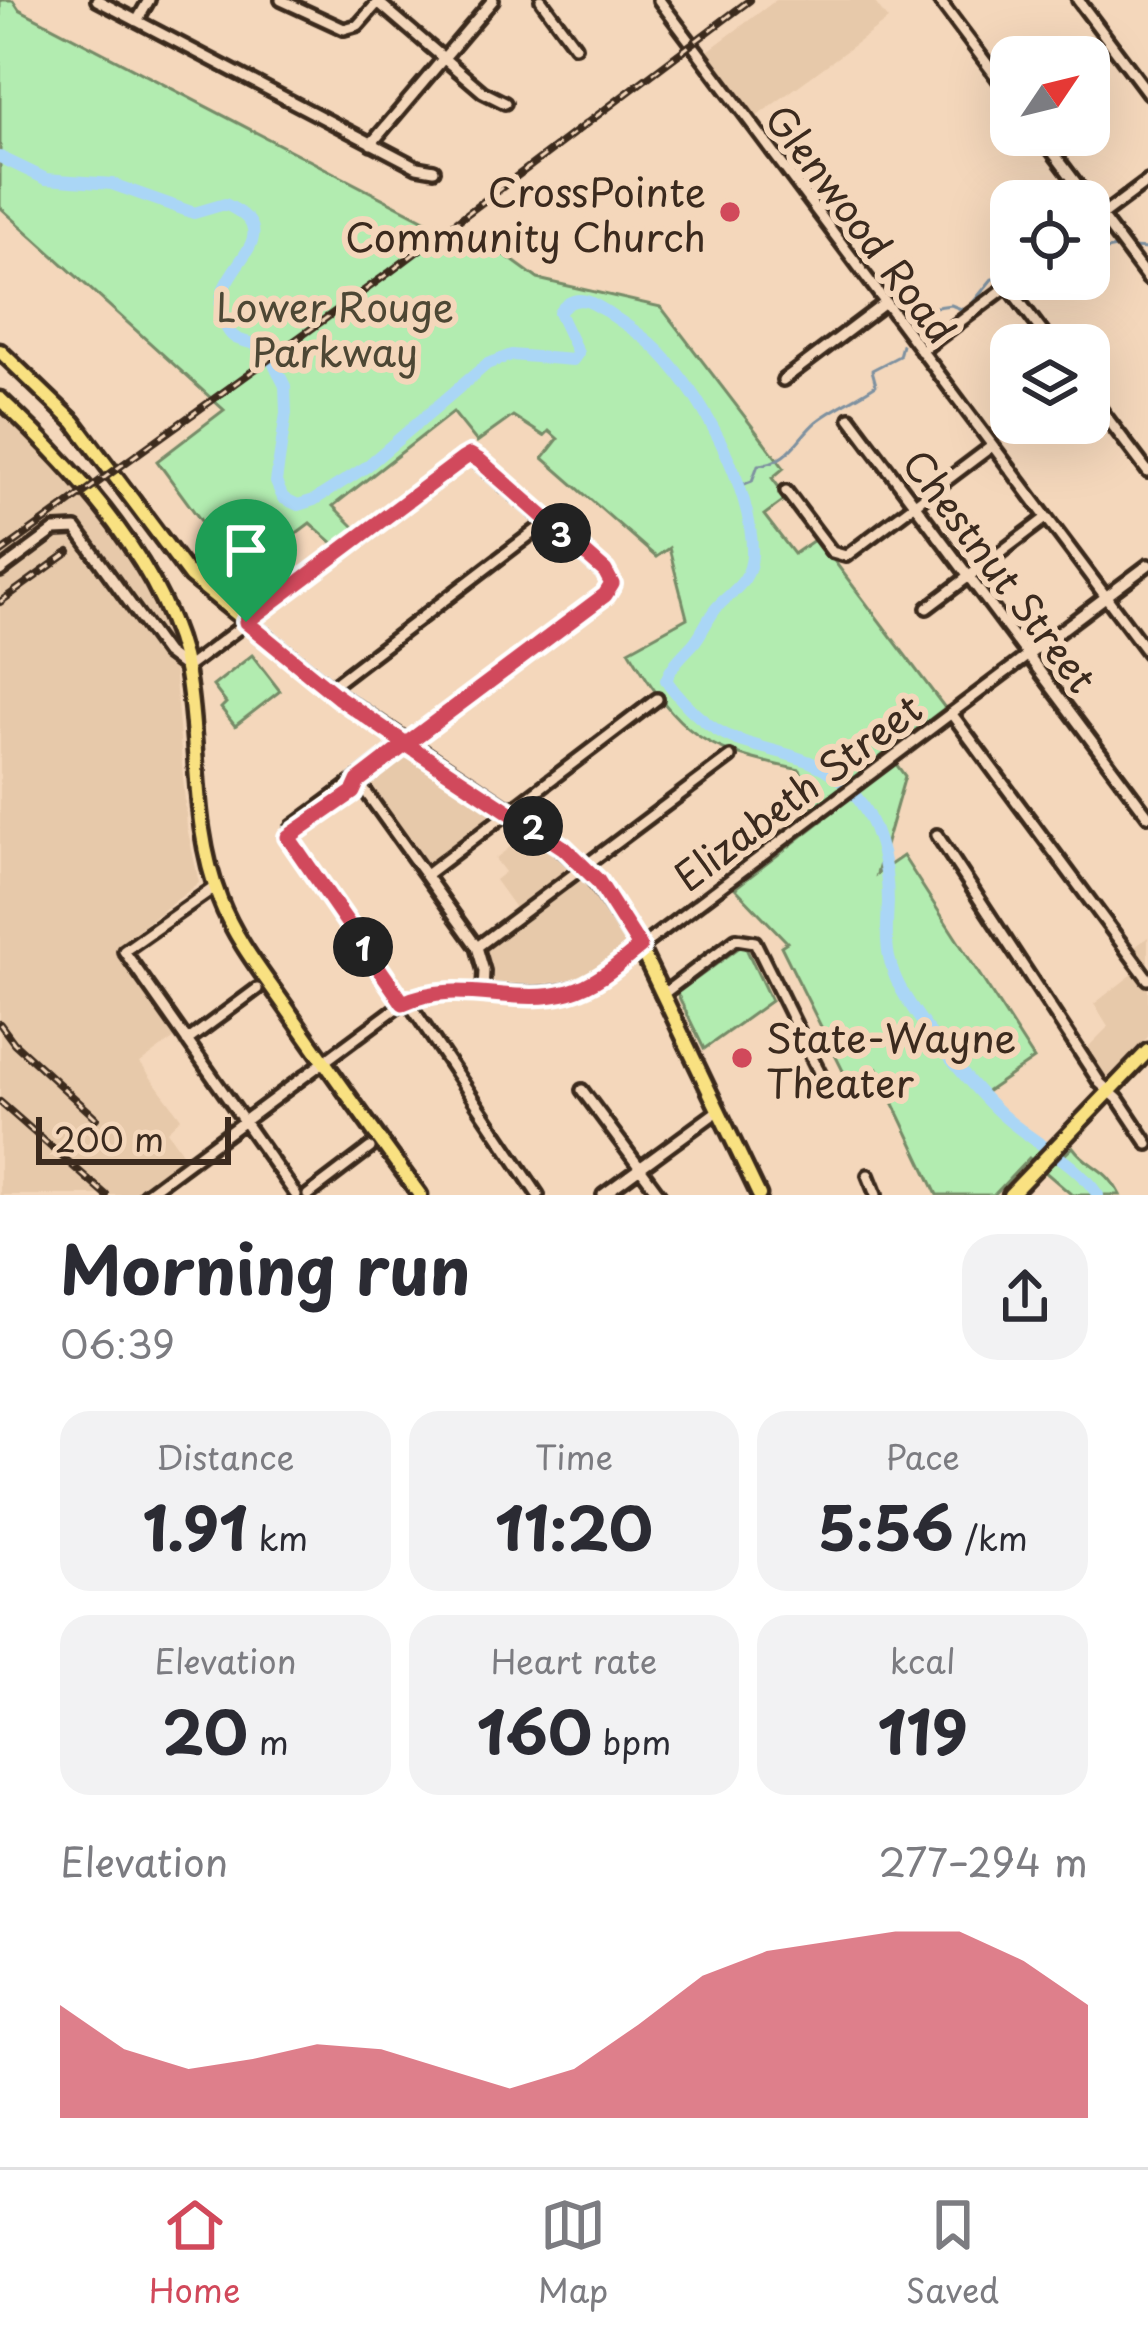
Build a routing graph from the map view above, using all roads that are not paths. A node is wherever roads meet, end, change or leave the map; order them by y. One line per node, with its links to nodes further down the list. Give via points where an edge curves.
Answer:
1 (97, 0): 10 (street)
2 (148, 0): 10 (street)
3 (281, 0): 9 (street, via 344,29)
4 (493, 0): 12 (street)
5 (541, 0): 11 (street)
6 (659, 0): 25 (street, Glenwood Road)
7 (939, 0): 13 (street)
8 (1078, 0): 14 (street)
9 (379, 1): 12 (street)
10 (137, 21): 16 (street)
11 (575, 46)
12 (443, 58): 15 (street); 16 (street)
13 (990, 68)
14 (1148, 93)
15 (505, 103)
16 (371, 144): 18 (street)
17 (1056, 156): 19 (street)
18 (434, 170)
19 (1074, 180)
20 (1148, 181): 21 (street)
21 (1110, 209)
22 (1110, 228): 23 (street)
23 (1148, 279)
24 (990, 299): 26 (street)
25 (885, 303): 26 (street, Glenwood Road); 28 (street)
26 (921, 351): 32 (street, Glenwood Road)
27 (0, 352): 43 (main road, via 59,406 170,555)
28 (783, 380)
29 (0, 399): 46 (main road, via 60,456 156,585)
30 (850, 418): 35 (street, Chestnut Street)
31 (1110, 422): 33 (street)
32 (992, 446): 35 (street); 36 (street, Glenwood Road)
33 (1148, 472)
34 (786, 491): 35 (street, via 841,557)
35 (915, 505): 40 (street, Chestnut Street)
36 (1046, 518): 40 (street); 41 (street, Glenwood Road)
37 (548, 521): 43 (street, via 470,455); 47 (street); 50 (street, via 605,571 612,584 605,595)
38 (1148, 565): 41 (street, Elizabeth Street)
39 (0, 571): 46 (street, via 56,530 76,529 166,653)
40 (969, 577): 42 (street); 45 (street, Chestnut Street)
41 (1106, 596): 44 (street, Glenwood Road); 45 (street, Elizabeth Street)
42 (927, 608)
43 (246, 622): 46 (street); 47 (main road)
44 (1148, 653)
45 (1028, 656): 49 (street, Elizabeth Street); 54 (street, Chestnut Street)
46 (186, 668): 58 (main road, via 202,837)
47 (328, 689): 50 (main road)
48 (657, 699): 53 (street)
49 (951, 713): 60 (street, Elizabeth Street); 61 (street)
50 (406, 744): 52 (street); 53 (main road)
51 (730, 758): 56 (street)
52 (358, 781): 57 (street); 65 (street, via 288,837)
53 (510, 812): 56 (main road); 57 (street)
54 (1148, 816)
55 (937, 835): 70 (street)
56 (585, 867): 59 (street); 60 (main road)
57 (426, 875): 59 (street)
58 (215, 887): 66 (street, via 124,951); 68 (main road, via 238,936)
59 (477, 947): 63 (street)
60 (640, 947): 63 (street, Elizabeth Street, via 569,992); 64 (main road)
61 (1148, 979)
62 (257, 988): 66 (street)
63 (483, 992): 65 (street, Elizabeth Street)
64 (663, 994): 71 (street, via 736,939 755,942); 72 (main road)
65 (405, 1001): 68 (street, Elizabeth Street); 82 (street)
66 (187, 1040): 73 (street)
67 (1148, 1051): 70 (main road)
68 (323, 1060): 73 (street, Elizabeth Street); 81 (main road)
69 (582, 1090): 76 (street)
70 (1109, 1092): 74 (street); 87 (main road)
71 (830, 1094)
72 (719, 1110): 76 (street); 85 (main road)
73 (244, 1120): 78 (street, Elizabeth Street); 79 (street)
74 (1148, 1144)
75 (370, 1148): 80 (street)
76 (639, 1167): 83 (street); 84 (street)
77 (868, 1174): 86 (street)
78 (145, 1195)
79 (296, 1195)
80 (308, 1195)
81 (420, 1195)
82 (538, 1195)
83 (603, 1195)
84 (660, 1195)
85 (759, 1195)
86 (876, 1195)
87 (1010, 1195)

